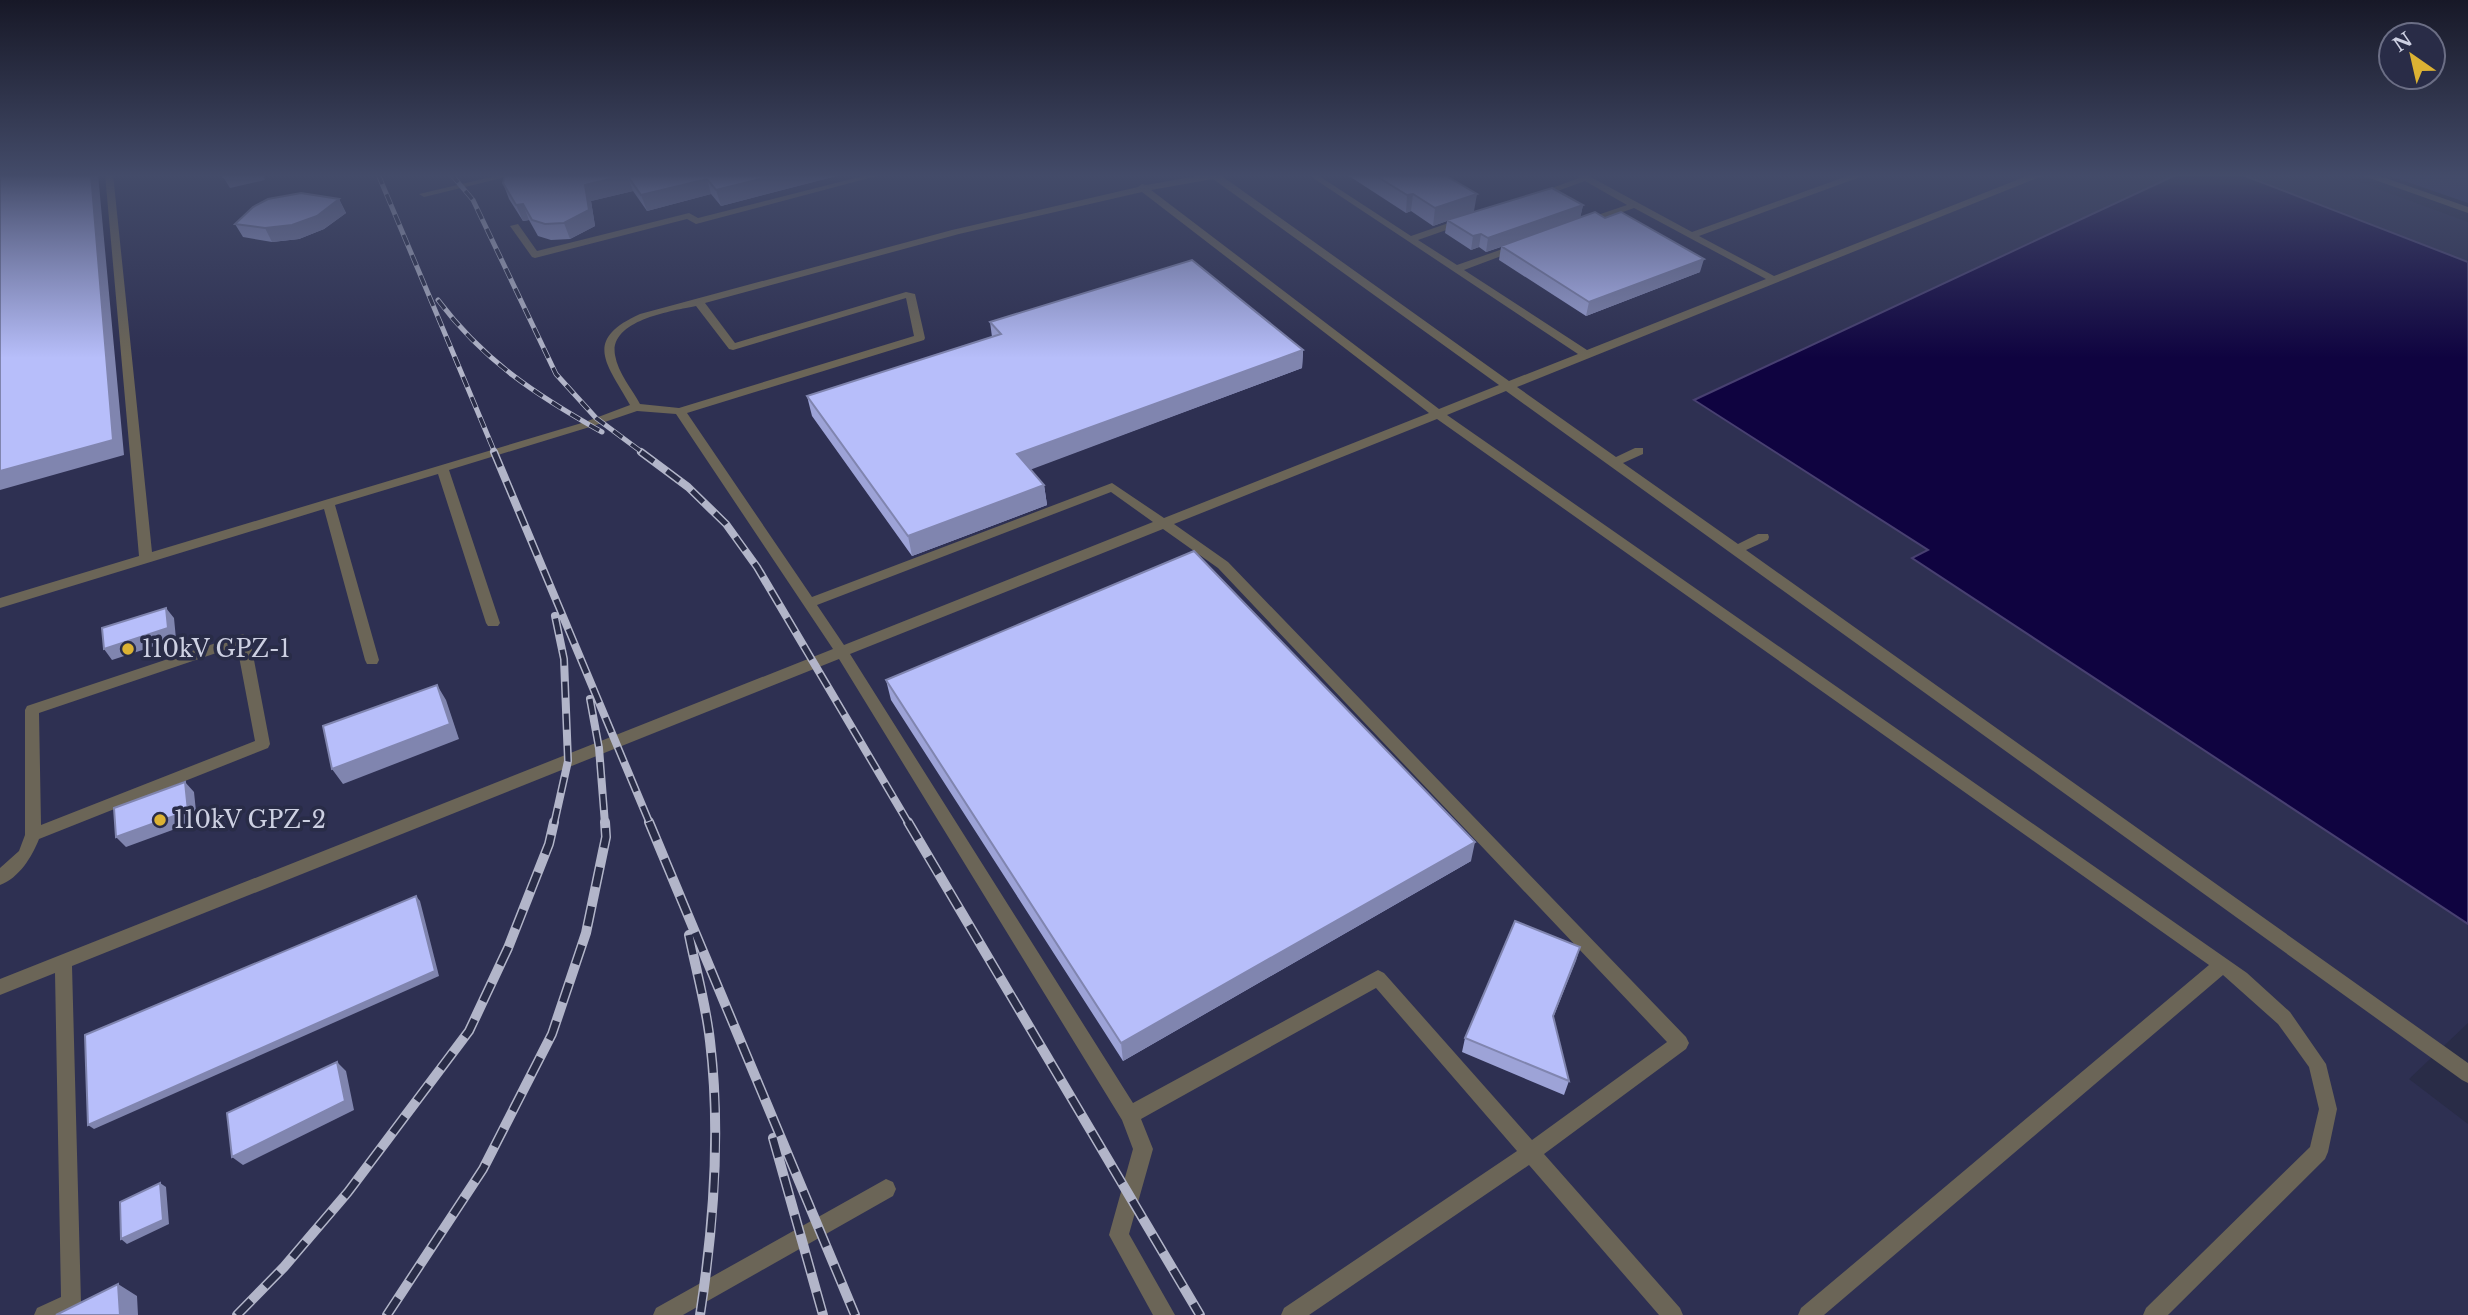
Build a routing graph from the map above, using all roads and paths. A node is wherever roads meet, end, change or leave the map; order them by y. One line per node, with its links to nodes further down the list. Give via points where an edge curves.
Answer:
1 (115, 235): 28 (lane)
2 (521, 235): 3 (lane, via 535,255)
3 (613, 235)
4 (947, 235): 15 (lane)
5 (1205, 235): 20 (lane)
6 (1298, 235): 17 (lane)
7 (1405, 235): 11 (lane)
8 (1421, 235): 11 (lane)
9 (1692, 235): 14 (lane)
10 (1885, 235): 14 (lane)
11 (1411, 239): 13 (lane)
12 (1530, 242): 13 (lane)
13 (1456, 269): 16 (lane)
14 (1775, 279): 16 (lane)
15 (699, 302): 18 (lane, via 650,313 615,333 609,355); 19 (lane, via 733,347 910,294 920,338)
16 (1587, 355): 17 (lane)
17 (1509, 386): 20 (lane); 22 (lane)
18 (636, 407): 19 (lane); 23 (lane)
19 (680, 411): 30 (lane)
20 (1438, 414): 25 (lane); 37 (lane)
21 (1639, 451): 22 (lane)
22 (1615, 462): 27 (lane)
23 (442, 467): 24 (lane); 31 (lane)
24 (328, 502): 28 (lane); 33 (lane)
25 (1162, 524): 30 (lane, via 1112,487); 32 (lane); 41 (lane, via 1223,565 1680,1043)
26 (1763, 537): 27 (lane)
27 (1737, 549): 39 (lane)
28 (146, 558): 29 (lane)
29 (0, 603)
30 (809, 603): 32 (lane)
31 (493, 623)
32 (841, 651): 36 (lane); 40 (lane)
33 (372, 660)
34 (33, 835): 34 (lane, via 32,710 243,639 263,744); 35 (lane, via 25,855)
35 (0, 878)
36 (63, 962): 38 (lane); 43 (lane, via 71,1303)
37 (2222, 965): 48 (lane); 49 (lane, via 2284,1018 2316,1064 2328,1108 2318,1152)
38 (0, 987)
39 (2468, 1074)
40 (1130, 1115): 41 (lane, via 1378,978); 45 (lane, via 1143,1149 1119,1235)
41 (1531, 1152): 46 (lane); 47 (lane)
42 (886, 1189): 44 (lane)
43 (44, 1315)
44 (663, 1315)
45 (1165, 1315)
46 (1291, 1315)
47 (1673, 1315)
48 (1808, 1315)
49 (2153, 1315)

